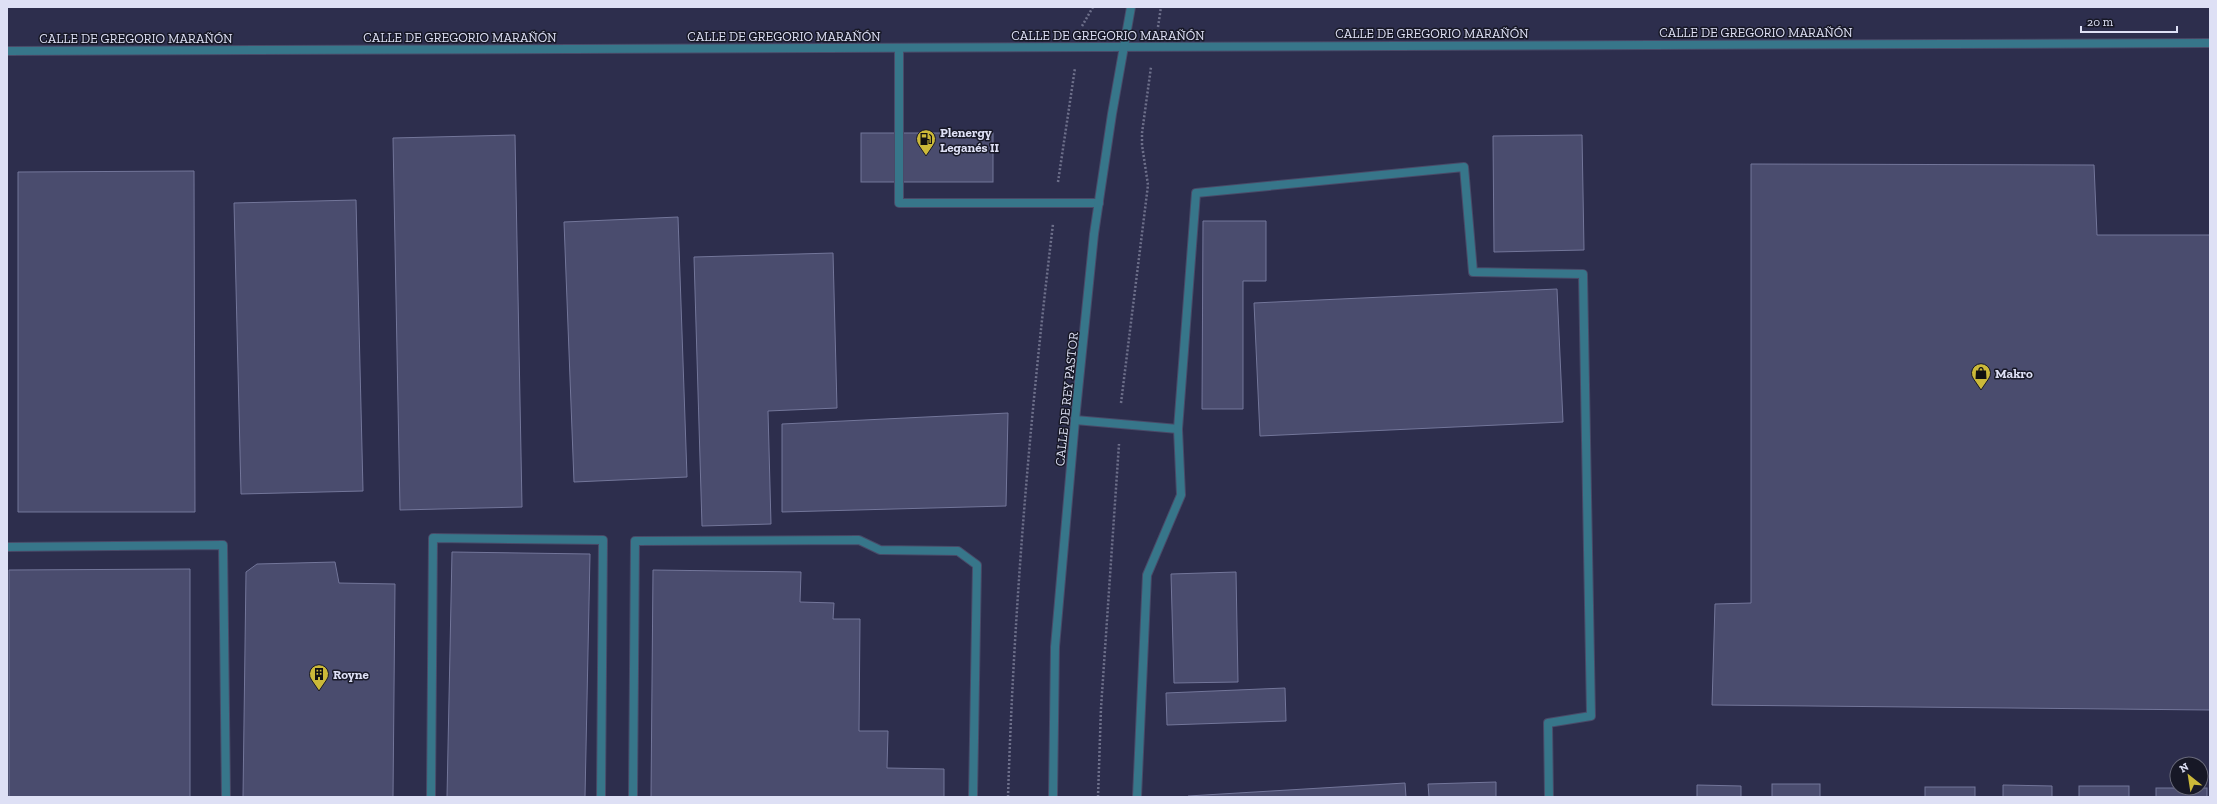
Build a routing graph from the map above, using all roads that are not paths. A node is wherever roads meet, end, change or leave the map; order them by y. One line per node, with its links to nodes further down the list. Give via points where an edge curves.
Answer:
1 (1131, 7): 3 (street, CALLE DE REY PASTOR)
2 (2210, 43): 3 (street, CALLE DE GREGORIO MARAÑÓN)
3 (1123, 46): 4 (street, CALLE DE GREGORIO MARAÑÓN); 6 (street, CALLE DE REY PASTOR)
4 (899, 48): 5 (street, CALLE DE GREGORIO MARAÑÓN); 6 (street, via 899,203)
5 (7, 51)
6 (1099, 202): 7 (street, CALLE DE REY PASTOR)
7 (1075, 420): 8 (street); 15 (street, CALLE DE REY PASTOR, via 1055,647)
8 (1178, 429): 16 (street, via 1181,495 1147,575); 17 (street, via 1196,193 1464,167 1473,272 1583,274 1591,716 1548,723)
9 (7, 547): 10 (street, via 223,545)
10 (226, 797)
11 (431, 797): 12 (street, via 433,538 603,540)
12 (602, 797)
13 (633, 797): 14 (street, via 635,541 859,540 880,550 958,551 977,565)
14 (973, 797)
15 (1053, 797)
16 (1137, 797)
17 (1549, 797)

